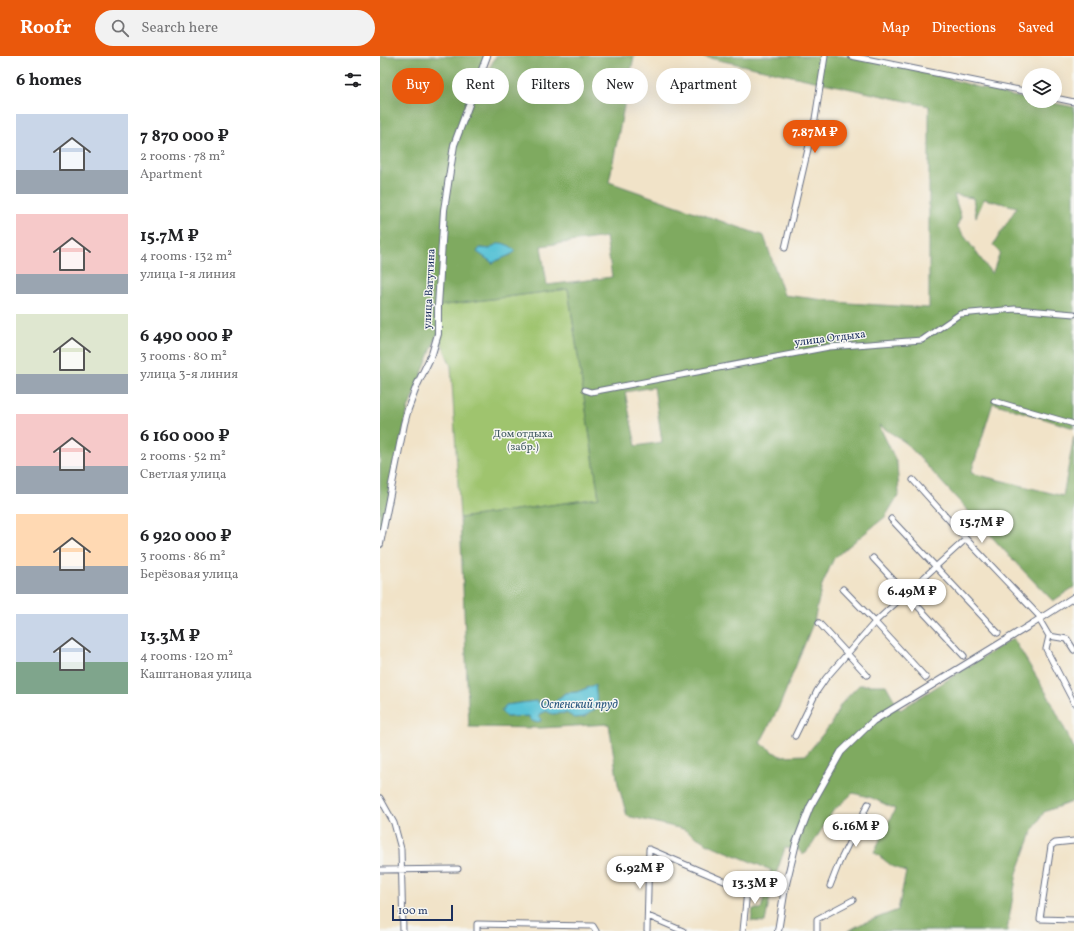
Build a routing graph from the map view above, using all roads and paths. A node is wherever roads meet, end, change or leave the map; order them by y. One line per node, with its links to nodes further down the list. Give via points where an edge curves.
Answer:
1 (487, 56): 15 (street, улица Ватутина, via 454,145 444,210 438,334 404,424)
2 (825, 56): 7 (street, via 815,119)
3 (851, 56): 4 (street)
4 (1022, 91)
5 (1062, 99): 6 (street)
6 (1074, 102)
7 (785, 248)
8 (1074, 314): 9 (street, улица Отдыха, via 1015,309 960,314 922,340 829,347 591,392)
9 (585, 390)
10 (994, 401): 11 (street)
11 (1074, 424)
12 (913, 480): 14 (street)
13 (891, 519): 17 (street)
14 (966, 539): 17 (street); 21 (street)
15 (380, 544)
16 (873, 558): 19 (street)
17 (937, 567): 19 (street); 24 (street)
18 (843, 589): 22 (street)
19 (906, 595): 22 (street); 28 (street)
20 (1074, 597): 21 (street)
21 (1040, 618): 25 (street); 50 (street, via 873,721 840,752 810,807 796,843)
22 (875, 622): 27 (street); 30 (street)
23 (819, 623): 27 (street)
24 (998, 633)
25 (1050, 636): 26 (street, via 1067,639); 31 (street, via 1046,649)
26 (1074, 650)
27 (848, 654): 29 (street); 32 (street, via 817,691)
28 (964, 656)
29 (867, 675)
30 (926, 678)
31 (1074, 703)
32 (795, 736)
33 (380, 798): 36 (street, via 394,823 401,849)
34 (868, 804): 39 (street)
35 (1074, 841): 42 (street, via 1051,846 1040,919)
36 (402, 869): 37 (street); 38 (street); 44 (street)
37 (458, 869)
38 (380, 870)
39 (830, 886)
40 (853, 900): 51 (street, via 817,919)
41 (648, 916): 47 (street); 48 (street); 49 (street, via 649,849 747,891)
42 (1074, 920)
43 (569, 928): 45 (street, via 477,924); 46 (street, via 593,926)
44 (403, 931)
45 (477, 931)
46 (596, 931)
47 (647, 931)
48 (683, 931)
49 (743, 931)
50 (778, 931)
51 (817, 931)

